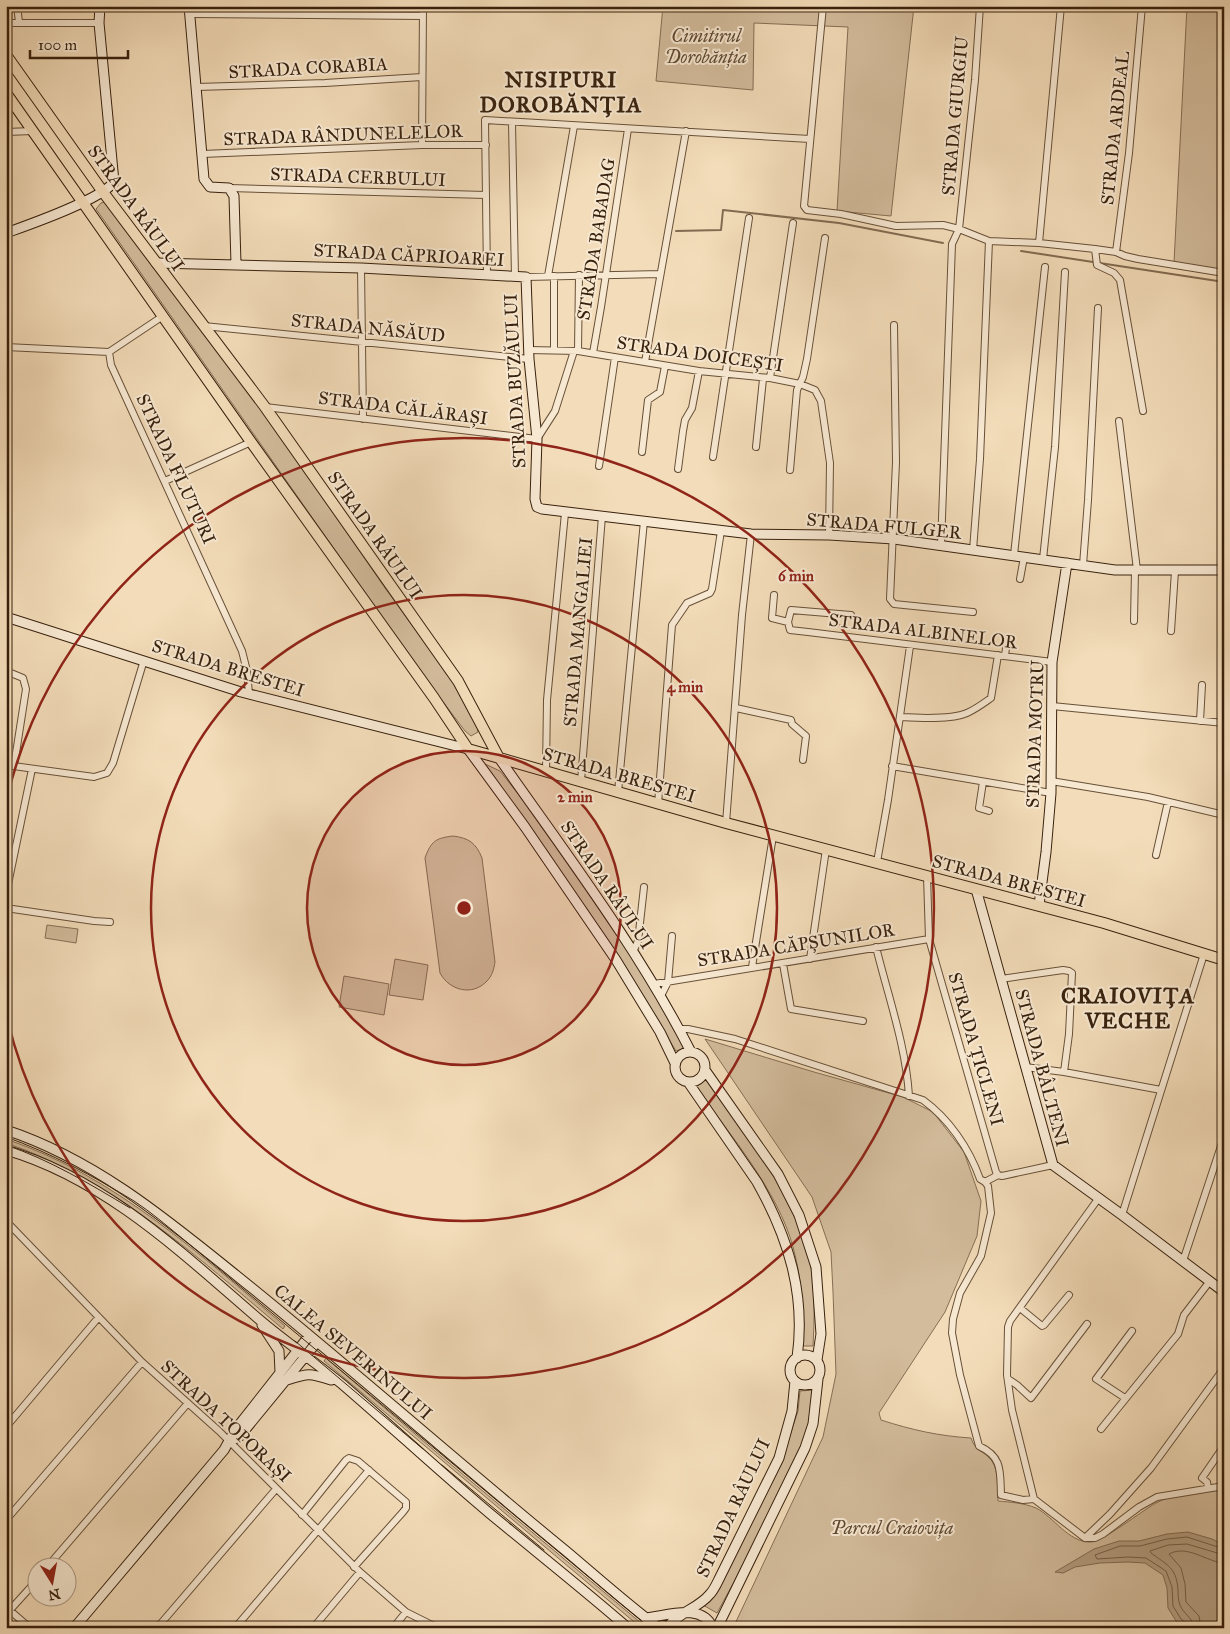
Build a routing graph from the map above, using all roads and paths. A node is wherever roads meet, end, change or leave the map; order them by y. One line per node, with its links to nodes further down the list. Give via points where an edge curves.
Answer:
1 (17, 6): 10 (street)
2 (100, 6): 12 (main road)
3 (423, 6): 9 (street)
4 (823, 6): 24 (street)
5 (980, 6): 34 (street, STRADA GIURGIU)
6 (1061, 6): 38 (street)
7 (1142, 6): 40 (street, STRADA ARDEAL, via 1129,153)
8 (189, 10): 9 (street); 15 (main road)
9 (423, 16): 14 (street)
10 (19, 22): 11 (street); 12 (street)
11 (6, 23)
12 (99, 23): 29 (main road, via 115,177)
13 (6, 55): 29 (main road, STRADA RÂULUI)
14 (422, 77): 15 (street, STRADA CORABIA); 25 (street)
15 (196, 88): 27 (main road)
16 (6, 93): 21 (main road, STRADA RÂULUI)
17 (486, 120): 18 (street, STRADA RÂNDUNELELOR); 26 (street, STRADA BUZĂULUI)
18 (512, 123): 19 (street, STRADA RÂNDUNELELOR); 52 (street)
19 (574, 126): 20 (street, STRADA RÂNDUNELELOR); 51 (street)
20 (628, 129): 22 (street, STRADA RÂNDUNELELOR); 47 (street, STRADA BABADAG)
21 (33, 131): 23 (street); 31 (main road, STRADA RÂULUI)
22 (686, 131): 24 (street, STRADA RÂNDUNELELOR); 48 (street)
23 (6, 132)
24 (810, 139): 34 (street, via 804,206 808,210 896,226 943,225)
25 (422, 145): 26 (street, STRADA RÂNDUNELELOR); 27 (street, STRADA RÂNDUNELELOR)
26 (486, 146): 30 (street, STRADA BUZĂULUI)
27 (202, 154): 28 (main road, via 206,183 210,187)
28 (229, 188): 30 (street, STRADA CERBULUI); 42 (main road, via 234,196)
29 (103, 192): 31 (main road); 41 (main road, STRADA RÂULUI)
30 (486, 195): 50 (street, STRADA BUZĂULUI)
31 (83, 202): 35 (main road); 55 (main road, STRADA RÂULUI)
32 (749, 218): 69 (street)
33 (793, 223): 70 (street)
34 (959, 229): 37 (street); 93 (street, STRADA GIURGIU, via 952,244)
35 (6, 233)
36 (826, 238): 71 (street)
37 (989, 241): 38 (street); 94 (street)
38 (1039, 242): 39 (street)
39 (1095, 249): 40 (street); 73 (street, via 1097,265 1114,273 1120,280)
40 (1116, 252): 46 (street, via 1138,259)
41 (156, 263): 42 (main road, STRADA CĂPRIOAREI); 57 (main road, STRADA RÂULUI)
42 (236, 264): 44 (main road, STRADA CĂPRIOAREI)
43 (1045, 267): 95 (street)
44 (361, 268): 50 (main road, STRADA CĂPRIOAREI); 58 (street)
45 (1065, 272): 97 (street, via 1055,448)
46 (1224, 273)
47 (605, 274): 48 (street, STRADA CĂPRIOAREI); 49 (street, STRADA CĂPRIOAREI); 63 (street, STRADA BABADAG)
48 (660, 274): 66 (street)
49 (579, 275): 51 (street, STRADA CĂPRIOAREI); 61 (street)
50 (487, 276): 52 (main road, STRADA CĂPRIOAREI)
51 (551, 276): 53 (street, STRADA CĂPRIOAREI); 60 (street)
52 (515, 277): 53 (main road, STRADA CĂPRIOAREI)
53 (526, 277): 64 (main road, STRADA BUZĂULUI)
54 (1098, 308): 99 (street)
55 (163, 316): 62 (street); 77 (main road, STRADA RÂULUI)
56 (894, 325): 92 (street)
57 (204, 326): 58 (street, STRADA NĂSĂUD); 72 (main road, STRADA RÂULUI)
58 (362, 342): 64 (street, STRADA NĂSĂUD); 74 (street)
59 (6, 347): 62 (street)
60 (554, 350): 61 (street, STRADA DOICEȘTI); 64 (street, STRADA DOICEȘTI)
61 (576, 351): 63 (street, STRADA DOICEȘTI); 76 (street, via 554,411)
62 (109, 352): 84 (street, STRADA FLUTURI, via 111,365)
63 (593, 354): 65 (street, STRADA DOICEȘTI)
64 (529, 355): 76 (main road, STRADA BUZĂULUI)
65 (615, 357): 66 (street, STRADA DOICEȘTI); 81 (street)
66 (646, 362): 67 (street, STRADA DOICEȘTI)
67 (665, 366): 68 (street, STRADA DOICEȘTI); 79 (street, via 660,392 648,400)
68 (699, 371): 69 (street, STRADA DOICEȘTI); 82 (street, via 692,408 685,420)
69 (725, 374): 70 (street, STRADA DOICEȘTI); 80 (street)
70 (766, 379): 71 (street, STRADA DOICEȘTI); 78 (street)
71 (800, 384): 83 (street); 91 (street, STRADA DOICEȘTI, via 815,390 823,411 830,463)
72 (265, 407): 74 (street, STRADA CĂLĂRAȘI); 127 (main road, STRADA RÂULUI, via 458,680)
73 (1143, 411)
74 (363, 419): 76 (street, STRADA CĂLĂRAȘI)
75 (1119, 421): 100 (street)
76 (537, 439): 85 (main road, STRADA BUZĂULUI, via 535,499 537,507)
77 (251, 442): 84 (street); 124 (main road, STRADA RÂULUI)
78 (756, 447)
79 (642, 452)
80 (713, 457)
81 (599, 466)
82 (678, 469)
83 (790, 470)
84 (165, 481): 118 (street, STRADA FLUTURI, via 242,651)
85 (542, 509): 86 (main road, STRADA FULGER)
86 (565, 513): 87 (main road, STRADA FULGER); 132 (street, via 547,700)
87 (602, 516): 88 (main road, STRADA FULGER); 133 (street, STRADA MANGALIEI)
88 (644, 521): 89 (main road, STRADA FULGER); 136 (street)
89 (721, 531): 90 (main road, STRADA FULGER); 139 (street, via 710,593 687,603 672,625)
90 (751, 534): 91 (main road, STRADA FULGER); 120 (street)
91 (829, 535): 92 (main road, STRADA FULGER)
92 (894, 539): 93 (main road, STRADA FULGER); 105 (street, via 891,602)
93 (940, 545): 94 (main road, STRADA FULGER)
94 (973, 550): 95 (main road, STRADA FULGER)
95 (1014, 556): 96 (main road, STRADA FULGER)
96 (1024, 557): 97 (main road, STRADA FULGER); 103 (street)
97 (1043, 559): 98 (main road, STRADA FULGER)
98 (1067, 563): 99 (main road, STRADA FULGER); 115 (main road, STRADA MOTRU)
99 (1083, 565): 100 (main road, STRADA FULGER)
100 (1136, 570): 102 (main road, STRADA FULGER); 108 (street)
101 (1224, 570): 102 (main road, STRADA FULGER)
102 (1175, 571): 110 (street)
103 (1020, 579)
104 (774, 595): 109 (street, via 772,618)
105 (973, 612)
106 (851, 614): 109 (street, via 791,610)
107 (6, 616): 114 (main road, STRADA BRESTEI)
108 (1134, 621)
109 (788, 622): 112 (street, STRADA ALBINELOR, via 790,630)
110 (1171, 631)
111 (1007, 640): 113 (street)
112 (910, 646): 113 (street, STRADA ALBINELOR); 121 (street)
113 (1001, 656): 115 (street, STRADA ALBINELOR); 121 (street, via 991,698 984,703 966,713)
114 (144, 660): 118 (main road, STRADA BRESTEI); 131 (street, via 114,763 107,773 94,777)
115 (1052, 662): 119 (main road, STRADA MOTRU)
116 (6, 672): 129 (street, via 23,678 26,689)
117 (1202, 684): 122 (street)
118 (250, 694): 125 (main road, STRADA BRESTEI)
119 (1052, 706): 122 (street); 134 (main road, STRADA MOTRU)
120 (736, 708): 128 (street, via 791,720 806,736); 142 (street)
121 (900, 717): 130 (street)
122 (1200, 720): 123 (street)
123 (1224, 723)
124 (453, 726): 125 (main road, via 453,734); 126 (main road, STRADA RÂULUI)
125 (445, 743): 126 (main road, STRADA BRESTEI)
126 (468, 749): 127 (main road, STRADA BRESTEI); 170 (main road, STRADA RÂULUI, via 616,960)
127 (499, 758): 132 (main road, STRADA BRESTEI); 157 (main road, STRADA RÂULUI)
128 (803, 760)
129 (10, 766): 131 (street)
130 (892, 766): 135 (street); 146 (street)
131 (32, 769): 150 (street)
132 (546, 772): 133 (main road, STRADA BRESTEI)
133 (580, 781): 136 (main road, STRADA BRESTEI)
134 (1051, 781): 137 (main road, STRADA MOTRU); 138 (street)
135 (983, 782): 137 (street); 140 (street, via 979,808)
136 (618, 792): 139 (main road, STRADA BRESTEI)
137 (1051, 793): 151 (main road, STRADA MOTRU)
138 (1168, 802): 141 (street); 145 (street)
139 (658, 804): 142 (main road, STRADA BRESTEI)
140 (989, 811)
141 (1224, 814)
142 (726, 823): 143 (main road, STRADA BRESTEI)
143 (773, 836): 144 (main road, STRADA BRESTEI); 162 (street)
144 (826, 849): 146 (main road, STRADA BRESTEI); 159 (street)
145 (1156, 855)
146 (876, 862): 147 (main road, STRADA BRESTEI)
147 (927, 876): 149 (main road, STRADA BRESTEI); 155 (street, STRADA ȚICLENI)
148 (644, 887): 157 (street, via 638,942)
149 (976, 889): 151 (main road, STRADA BRESTEI); 163 (main road, STRADA BÂLTENI)
150 (6, 894)
151 (1039, 905): 158 (main road, STRADA BRESTEI)
152 (6, 908): 153 (street)
153 (110, 922)
154 (672, 936): 164 (street)
155 (928, 939): 156 (street, STRADA CĂPȘUNILOR); 181 (street, STRADA ȚICLENI)
156 (876, 947): 159 (street, STRADA CĂPȘUNILOR); 176 (street, via 898,1034)
157 (633, 952): 165 (main road, STRADA RÂULUI)
158 (1204, 954): 160 (main road, STRADA BRESTEI); 175 (street)
159 (810, 959): 161 (street, STRADA CĂPȘUNILOR)
160 (1224, 960)
161 (783, 964): 162 (street, STRADA CĂPȘUNILOR); 167 (street, via 791,1009)
162 (752, 967): 164 (street, STRADA CĂPȘUNILOR)
163 (1001, 979): 171 (main road, STRADA BÂLTENI); 173 (street, via 1057,970 1072,973)
164 (668, 982): 165 (street, STRADA CĂPȘUNILOR); 166 (street)
165 (654, 984): 166 (main road, STRADA RÂULUI)
166 (662, 996): 168 (main road, STRADA RÂULUI)
167 (863, 1021)
168 (680, 1029): 169 (main road, STRADA RÂULUI); 176 (street, via 735,1039)
169 (692, 1052): 170 (main road, via 681,1054); 172 (main road, STRADA RÂULUI, via 701,1056)
170 (675, 1062): 174 (main road, STRADA RÂULUI, via 677,1076)
171 (1025, 1067): 173 (street); 180 (main road, STRADA BÂLTENI)
172 (705, 1070): 174 (main road, via 700,1079); 198 (main road, STRADA RÂULUI, via 778,1174 800,1215 816,1268 821,1334)
173 (1064, 1072): 175 (street)
174 (688, 1082): 197 (main road, STRADA RÂULUI, via 758,1182 788,1248 796,1284)
175 (1161, 1090): 184 (street)
176 (909, 1096): 182 (street, via 923,1100 937,1110 965,1146 980,1179)
177 (6, 1130): 195 (main road, CALEA SEVERINULUI, via 32,1138 132,1194)
178 (1224, 1138): 186 (street)
179 (6, 1150): 192 (main road, CALEA SEVERINULUI, via 67,1175 134,1216)
180 (1052, 1165): 181 (street); 183 (main road, STRADA BÂLTENI)
181 (998, 1175): 182 (street)
182 (985, 1182): 217 (street, via 991,1213 987,1235 981,1256 960,1293 952,1333 979,1446 996,1456 999,1465 1001,1496)
183 (1098, 1199): 184 (main road, STRADA BÂLTENI); 190 (street)
184 (1122, 1215): 186 (main road, STRADA BÂLTENI)
185 (6, 1221): 191 (street, STRADA TOPORAȘI)
186 (1183, 1261): 187 (main road, STRADA BÂLTENI)
187 (1210, 1281): 188 (main road, STRADA BÂLTENI); 207 (street, via 1184,1315 1178,1334)
188 (1224, 1292)
189 (1069, 1296): 190 (street, via 1042,1326)
190 (1020, 1308): 203 (street, via 1008,1327)
191 (98, 1318): 199 (street, STRADA TOPORAȘI); 209 (street)
192 (260, 1320): 196 (main road, CALEA SEVERINULUI); 201 (main road, via 279,1351)
193 (1087, 1324): 203 (street, via 1031,1398)
194 (1132, 1331): 207 (street, via 1096,1378)
195 (313, 1339): 196 (main road); 229 (main road, CALEA SEVERINULUI)
196 (301, 1353): 201 (main road); 204 (main road); 206 (main road, CALEA SEVERINULUI)
197 (797, 1358): 198 (main road, via 807,1355); 205 (main road, STRADA RÂULUI, via 790,1369)
198 (816, 1360): 202 (main road, STRADA RÂULUI, via 821,1369)
199 (142, 1362): 208 (street, STRADA TOPORAȘI); 219 (street)
200 (1224, 1368): 221 (street, via 1151,1468)
201 (280, 1372): 211 (main road)
202 (818, 1379): 205 (main road, via 808,1386); 240 (main road, STRADA RÂULUI, via 813,1424 806,1448)
203 (1008, 1379): 217 (street, via 1012,1410)
204 (286, 1380): 206 (main road, via 313,1373); 211 (main road, via 240,1436)
205 (795, 1381): 228 (main road, STRADA RÂULUI, via 792,1411 779,1458 710,1594)
206 (340, 1383): 237 (main road, CALEA SEVERINULUI)
207 (1125, 1398): 210 (street)
208 (188, 1402): 211 (street, STRADA TOPORAȘI); 222 (street)
209 (6, 1427)
210 (1101, 1429)
211 (229, 1442): 215 (street, STRADA TOPORAȘI); 231 (main road)
212 (1224, 1446): 216 (street, via 1202,1478)
213 (369, 1470): 218 (street, via 354,1458 346,1460); 220 (street); 223 (street, via 406,1502 406,1508)
214 (1224, 1486): 216 (street)
215 (276, 1488): 218 (street, STRADA TOPORAȘI); 232 (street)
216 (1208, 1488): 221 (street, via 1157,1497 1096,1538)
217 (1034, 1500): 221 (street)
218 (302, 1515): 220 (street, STRADA TOPORAȘI)
219 (6, 1520)
220 (318, 1531): 223 (street, STRADA TOPORAȘI); 233 (street)
221 (1085, 1538)
222 (57, 1556)
223 (354, 1567): 224 (street, STRADA TOPORAȘI)
224 (360, 1572): 227 (street, STRADA TOPORAȘI); 234 (street)
225 (28, 1588): 226 (street)
226 (8, 1609): 230 (street)
227 (406, 1612): 235 (street); 236 (street, STRADA TOPORAȘI)
228 (682, 1613): 229 (main road); 239 (main road, STRADA RÂULUI); 240 (main road, via 701,1614)
229 (645, 1618): 238 (main road, CALEA SEVERINULUI)
230 (30, 1628)
231 (74, 1628)
232 (157, 1628)
233 (235, 1628)
234 (313, 1628)
235 (393, 1628)
236 (438, 1628)
237 (628, 1628)
238 (659, 1628)
239 (667, 1628)
240 (715, 1628)

